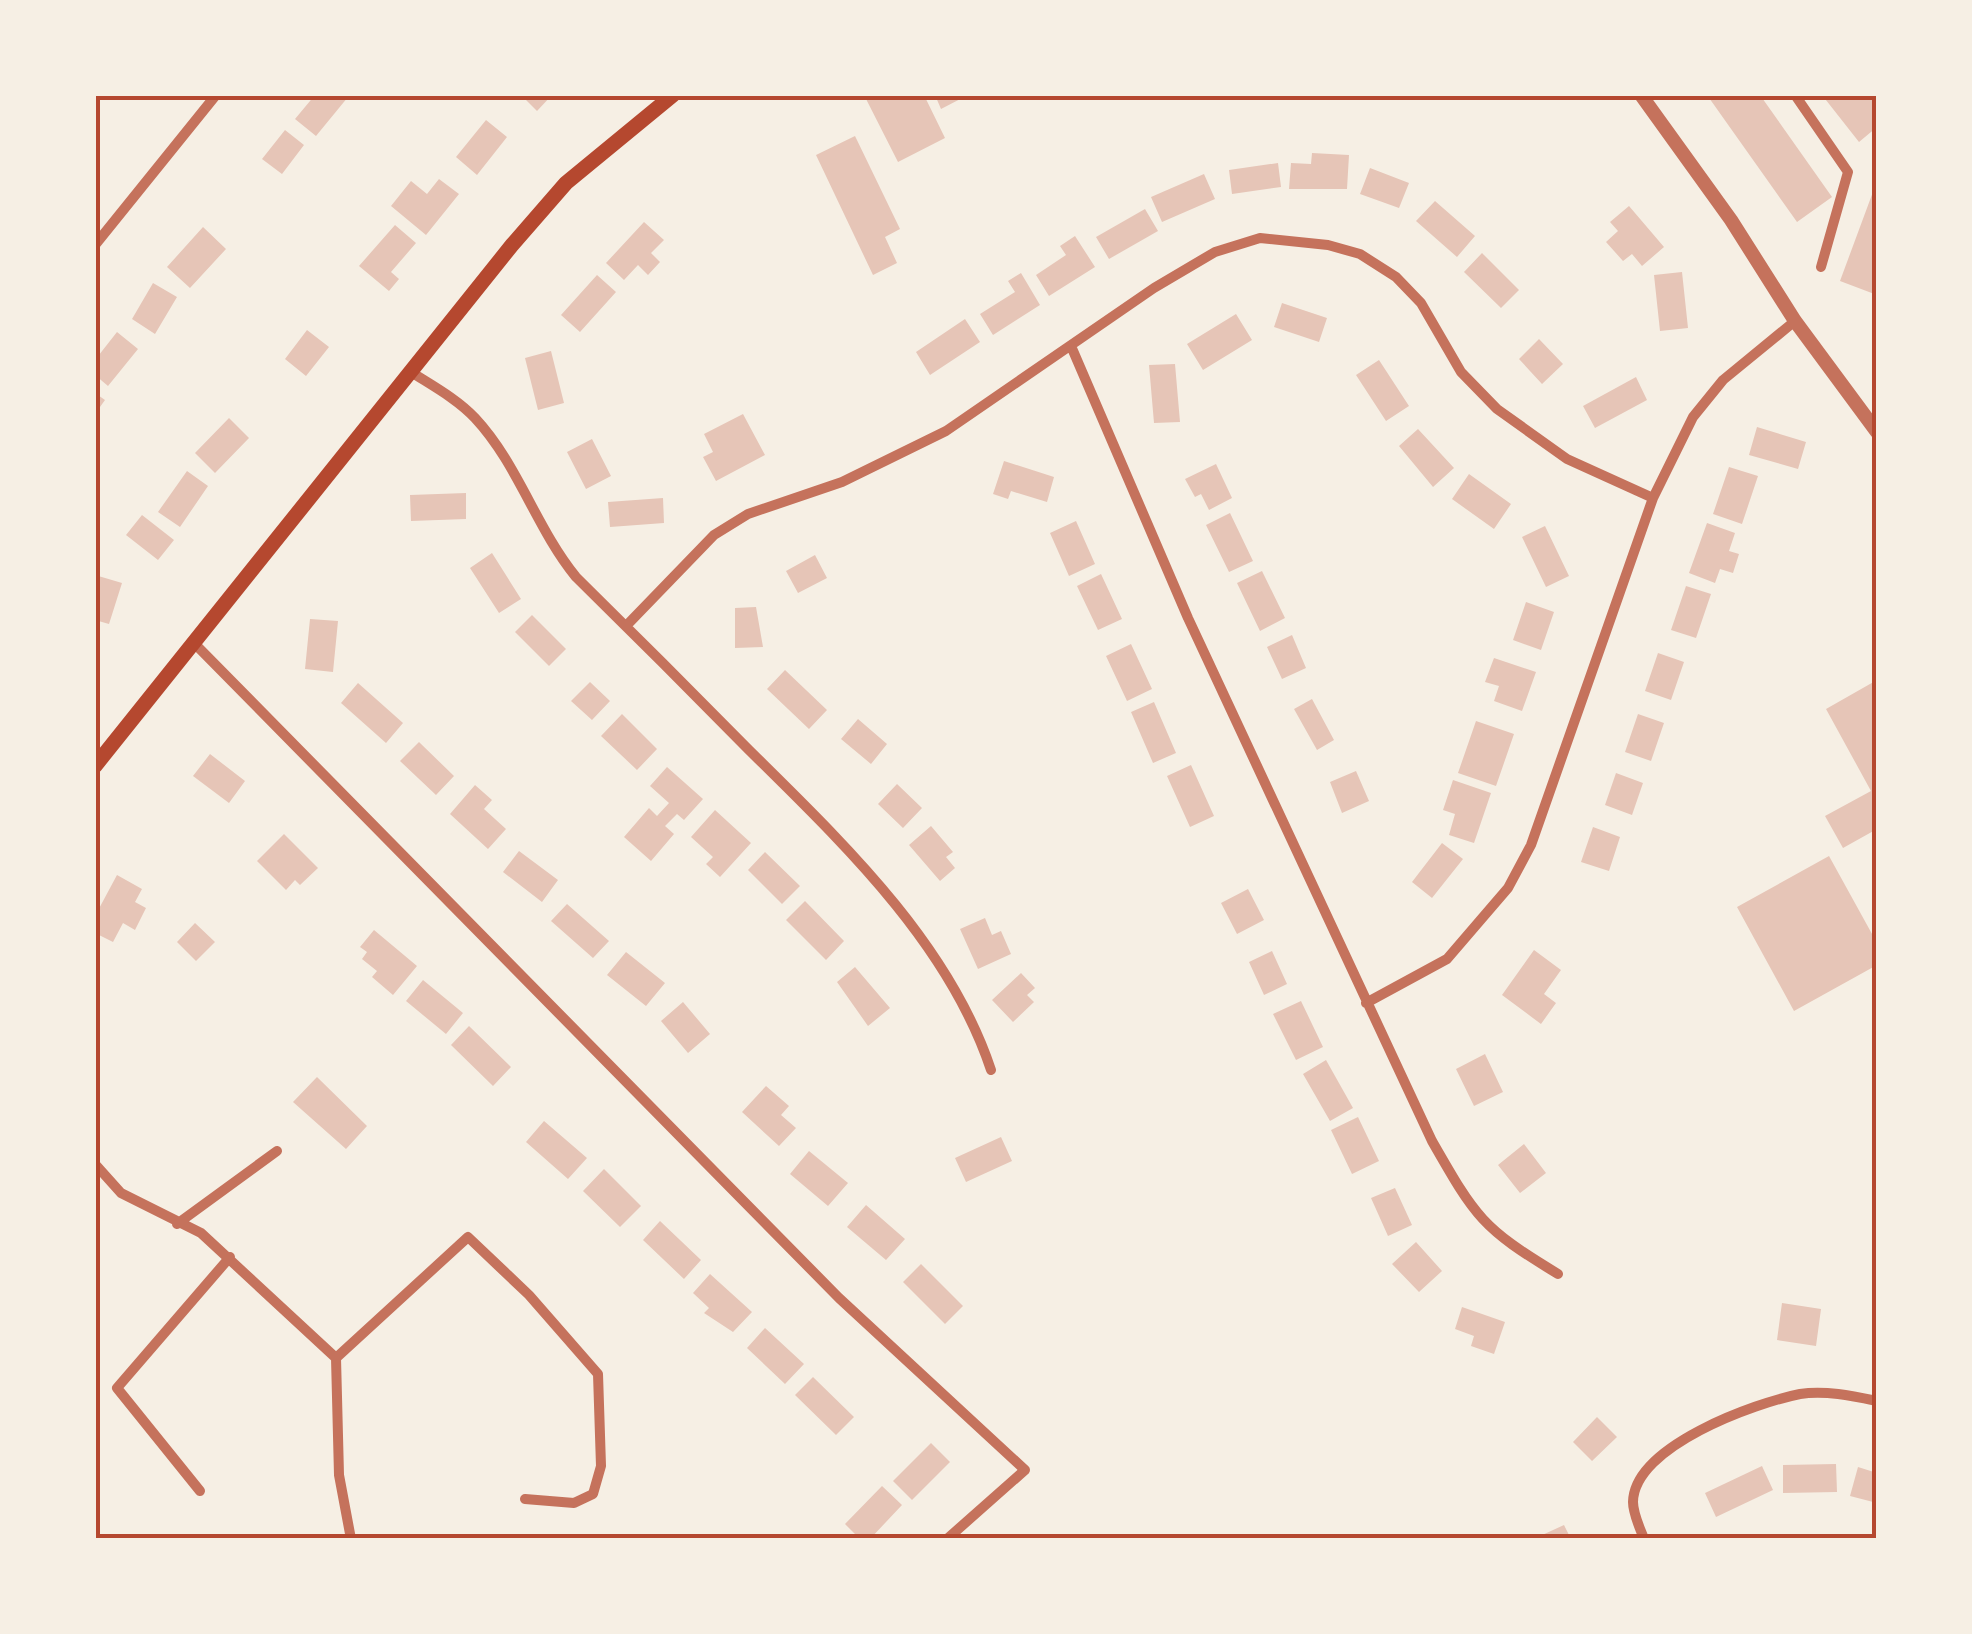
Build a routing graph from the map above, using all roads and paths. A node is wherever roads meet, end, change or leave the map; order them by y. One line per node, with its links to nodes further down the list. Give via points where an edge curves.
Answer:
1 (216, 95): 5 (street)
2 (673, 95): 9 (main road, via 566,183)
3 (1641, 95): 7 (street)
4 (1795, 95): 6 (street, via 1848,172)
5 (95, 245)
6 (1821, 267)
7 (1795, 322): 10 (street); 11 (street, via 1723,380 1693,416)
8 (1072, 346): 11 (street, via 1214,252 1260,238 1328,245 1360,254 1396,277 1421,304 1461,372 1497,409 1567,459); 12 (street, via 946,431 842,482 748,514 714,535); 15 (street, via 1188,618)
9 (411, 372): 12 (street, via 477,420 549,543); 13 (main road)
10 (1877, 432)
11 (1653, 498): 15 (street, via 1531,845 1508,888 1447,959)
12 (626, 626): 16 (street, via 874,881 951,988)
13 (194, 643): 14 (main road); 27 (street, via 840,1298 1025,1470)
14 (95, 766)
15 (1366, 1002): 21 (street, via 1473,1213 1495,1236)
16 (991, 1070)
17 (277, 1150): 19 (street)
18 (95, 1164): 19 (street, via 121,1193)
19 (177, 1224): 20 (street, via 202,1233)
20 (230, 1257): 22 (street); 24 (street, via 118,1388)
21 (1558, 1274)
22 (336, 1358): 25 (street, via 468,1237 598,1374 601,1466 593,1494 574,1503); 26 (street, via 338,1475)
23 (1877, 1401): 28 (street, via 1803,1394 1746,1410 1677,1442 1635,1490)
24 (200, 1491)
25 (524, 1499)
26 (351, 1539)
27 (947, 1539)
28 (1644, 1539)

